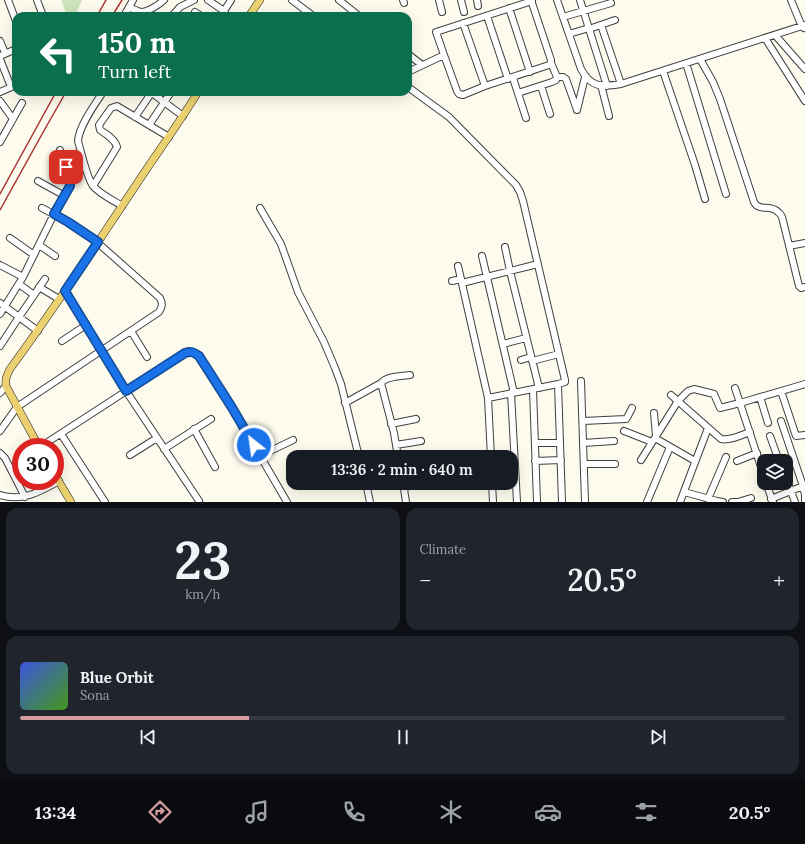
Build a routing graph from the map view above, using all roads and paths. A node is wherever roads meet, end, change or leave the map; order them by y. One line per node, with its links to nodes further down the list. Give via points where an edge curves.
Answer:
1 (8, 0): 21 (street)
2 (37, 0): 22 (street)
3 (133, 0): 19 (street)
4 (194, 0): 24 (street, via 183,5)
5 (209, 0): 25 (street)
6 (231, 0): 26 (street)
7 (260, 0): 27 (main road)
8 (292, 0): 28 (street)
9 (339, 0): 29 (street)
10 (439, 0): 30 (street)
11 (461, 0): 31 (street)
12 (557, 0): 34 (street)
13 (580, 0): 32 (street)
14 (791, 0): 38 (street)
15 (163, 1): 19 (street, via 143,12)
16 (532, 1): 20 (street); 49 (street)
17 (600, 3): 18 (street); 32 (street)
18 (611, 3)
19 (129, 7): 23 (street)
20 (509, 8): 33 (street); 55 (street)
21 (13, 12)
22 (42, 12)
23 (126, 12)
24 (177, 12)
25 (222, 12)
26 (225, 12)
27 (252, 12)
28 (308, 12)
29 (354, 12)
30 (442, 12)
31 (464, 12)
32 (584, 12): 34 (street); 39 (street)
33 (487, 16): 36 (street); 58 (street)
34 (562, 17): 40 (street)
35 (615, 20): 37 (street)
36 (463, 23): 46 (street, via 436,32); 61 (street)
37 (602, 25): 39 (street); 60 (street)
38 (804, 27): 41 (street)
39 (589, 28): 40 (street); 63 (street)
40 (568, 34): 57 (street)
41 (775, 35): 42 (street); 52 (street)
42 (765, 38): 48 (street); 74 (street)
43 (0, 41): 47 (street)
44 (12, 51): 47 (street)
45 (412, 56): 51 (street)
46 (442, 56): 51 (street); 61 (street, via 459,94 463,95)
47 (2, 57): 59 (street)
48 (700, 59): 50 (street); 100 (street, via 720,98 754,202 759,208 772,208 778,211 782,217)
49 (550, 63): 55 (street); 56 (street)
50 (686, 63): 54 (street); 89 (street)
51 (425, 64): 53 (street)
52 (805, 69)
53 (412, 70)
54 (663, 70): 60 (street); 91 (street)
55 (530, 72): 58 (street)
56 (557, 77): 57 (street, via 566,79 577,110); 62 (street, via 556,80)
57 (585, 77): 63 (street, via 595,84)
58 (510, 79): 61 (street); 67 (street)
59 (12, 81)
60 (621, 84): 63 (street)
61 (485, 86)
62 (541, 86): 67 (street); 77 (street)
63 (604, 86): 79 (street)
64 (12, 87): 66 (street)
65 (412, 90): 105 (street, via 449,117 516,185)
66 (0, 92)
67 (518, 93): 81 (street)
68 (100, 96): 88 (street, via 78,137)
69 (149, 96): 80 (street)
70 (157, 96): 75 (street)
71 (169, 96): 75 (street)
72 (196, 96): 78 (main road)
73 (0, 101): 82 (street)
74 (805, 101)
75 (165, 102): 78 (street); 83 (street)
76 (22, 103): 82 (street)
77 (550, 114)
78 (184, 116): 84 (main road)
79 (609, 116)
80 (135, 117): 83 (street); 88 (street, via 114,106 99,125 100,130 114,140 117,147)
81 (526, 118)
82 (13, 119): 85 (street)
83 (149, 125): 84 (street)
84 (169, 137): 92 (main road)
85 (0, 142)
86 (60, 150): 90 (street, via 70,183)
87 (38, 181): 90 (street)
88 (93, 186): 92 (street)
89 (726, 194)
90 (65, 196): 95 (street)
91 (705, 199)
92 (122, 206): 97 (main road)
93 (42, 208): 95 (street)
94 (260, 208): 150 (street, via 281,244 298,292 324,342)
95 (54, 214): 97 (street); 99 (street)
96 (10, 238): 102 (street)
97 (98, 242): 117 (main road); 125 (street, via 160,298 162,303 159,312)
98 (805, 243): 100 (street)
99 (39, 245): 102 (street); 103 (street)
100 (789, 246): 116 (street, via 799,286)
101 (505, 247): 108 (street)
102 (34, 255): 109 (street)
103 (55, 256)
104 (482, 256): 110 (street)
105 (538, 264): 108 (street); 131 (street)
106 (0, 265): 109 (street)
107 (458, 266): 113 (street)
108 (510, 271): 110 (street); 126 (street)
109 (23, 277): 114 (street)
110 (487, 277): 113 (street); 128 (street)
111 (45, 279): 115 (street)
112 (452, 281): 113 (street)
113 (461, 281): 148 (street)
114 (19, 284): 118 (street); 120 (street)
115 (39, 287): 118 (street); 119 (street)
116 (805, 287)
117 (65, 291): 119 (main road); 123 (street)
118 (34, 295): 122 (street)
119 (59, 299): 124 (main road)
120 (2, 304): 121 (street); 122 (street)
121 (0, 314)
122 (19, 316): 124 (street); 129 (street)
123 (86, 325): 127 (street); 130 (street)
124 (38, 331): 140 (main road, via 10,369)
125 (131, 331): 130 (street); 132 (street)
126 (526, 338): 128 (street); 133 (street)
127 (62, 341)
128 (503, 344): 145 (street)
129 (0, 346)
130 (101, 351): 143 (street); 152 (street)
131 (559, 354): 133 (street); 138 (street, via 566,380)
132 (147, 356)
133 (531, 359): 134 (street); 141 (street)
134 (521, 360)
135 (410, 375): 137 (street, via 386,379)
136 (581, 381): 157 (street)
137 (381, 384): 150 (street); 160 (street)
138 (558, 384): 141 (street); 177 (street)
139 (805, 384): 144 (street)
140 (2, 386): 152 (main road)
141 (536, 388): 145 (street); 176 (street)
142 (735, 388): 151 (street)
143 (126, 391): 166 (street); 171 (street); 189 (street, via 185,353 195,353 231,406)
144 (781, 391): 147 (street); 167 (street, via 796,436)
145 (513, 393): 148 (street); 221 (street)
146 (671, 395): 149 (street)
147 (760, 397): 151 (street); 159 (street)
148 (488, 398): 184 (street)
149 (678, 401): 151 (street, via 694,389 714,394 720,408); 161 (street); 172 (street)
150 (345, 403): 182 (street)
151 (740, 403): 165 (street)
152 (17, 407): 163 (street); 169 (main road)
153 (632, 408): 157 (street, via 626,419)
154 (654, 413): 172 (street)
155 (212, 419): 162 (street)
156 (416, 419): 160 (street)
157 (583, 421): 178 (street)
158 (781, 421): 200 (street)
159 (768, 423)
160 (391, 424): 179 (street)
161 (708, 428): 165 (street, via 725,440); 194 (street)
162 (194, 429): 181 (street); 199 (street)
163 (0, 431)
164 (624, 431): 172 (street)
165 (750, 432): 185 (street)
166 (61, 434): 170 (street); 216 (street)
167 (805, 435)
168 (770, 436): 186 (street)
169 (35, 438)
170 (55, 438)
171 (157, 438): 181 (street); 188 (street)
172 (654, 439): 180 (street); 192 (street)
173 (293, 440): 189 (street)
174 (421, 441): 179 (street)
175 (614, 441): 178 (street)
176 (535, 443): 177 (street); 193 (street)
177 (560, 443): 191 (street)
178 (583, 443): 197 (street)
179 (396, 445): 183 (street)
180 (670, 447): 194 (street); 225 (street)
181 (164, 449): 214 (street)
182 (357, 450)
183 (397, 450)
184 (491, 450)
185 (757, 453): 195 (street)
186 (776, 454)
187 (2, 455): 196 (street); 210 (street)
188 (130, 455)
189 (260, 456): 217 (street)
190 (726, 456): 212 (street)
191 (561, 460): 193 (street); 223 (street)
192 (641, 460)
193 (535, 461): 222 (street)
194 (695, 461): 208 (street)
195 (737, 462)
196 (0, 464)
197 (584, 464): 198 (street); 224 (street)
198 (615, 464)
199 (215, 467)
200 (803, 486): 207 (street); 230 (street)
201 (42, 490): 210 (street)
202 (64, 490): 215 (main road)
203 (367, 490): 218 (street)
204 (404, 490): 219 (street)
205 (492, 490): 220 (street)
206 (768, 490): 213 (street)
207 (791, 491): 213 (street); 229 (street)
208 (684, 492): 212 (street); 226 (street)
209 (0, 495): 210 (street, via 12,498)
210 (25, 497)
211 (751, 498): 228 (street)
212 (708, 499): 227 (street)
213 (772, 500)
214 (199, 501)
215 (71, 502)
216 (105, 502)
217 (287, 502)
218 (370, 502)
219 (406, 502)
220 (493, 502)
221 (517, 502)
222 (537, 502)
223 (562, 502)
224 (585, 502)
225 (647, 502)
226 (680, 502)
227 (723, 502)
228 (732, 502)
229 (795, 502)
230 (805, 502)

